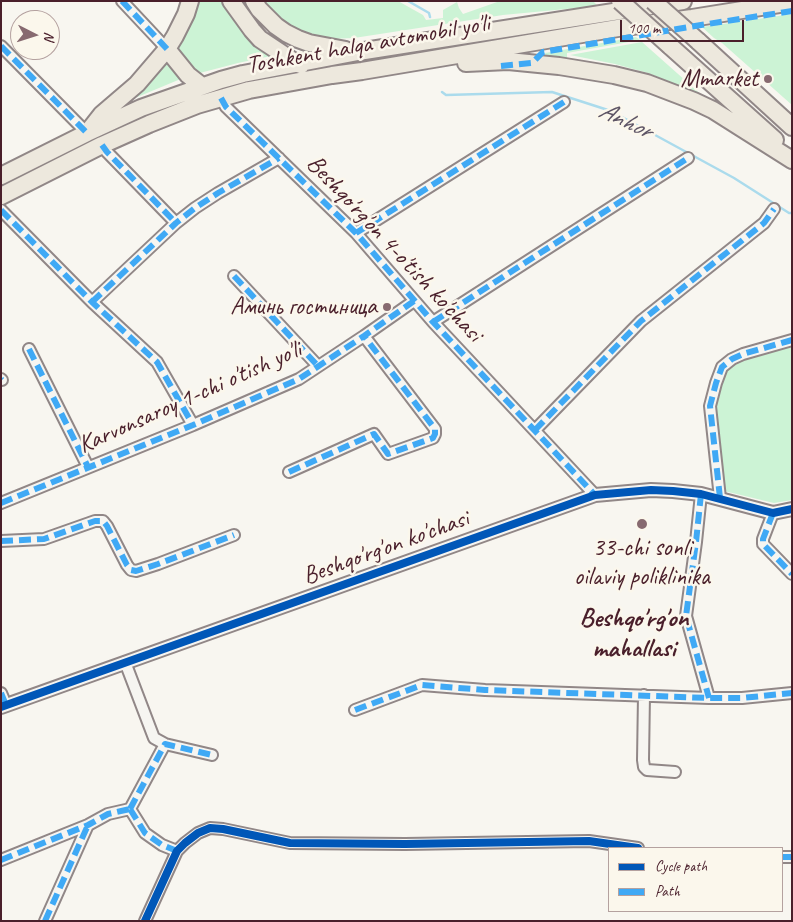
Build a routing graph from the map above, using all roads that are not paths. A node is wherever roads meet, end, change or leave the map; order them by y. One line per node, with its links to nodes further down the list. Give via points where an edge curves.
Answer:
1 (122, 1): 10 (street)
2 (190, 1): 10 (highway)
3 (232, 1): 12 (highway, via 260,39)
4 (254, 1): 11 (highway, via 276,26 298,39)
5 (620, 1): 22 (highway, bridge)
6 (653, 1): 19 (highway, bridge)
7 (679, 2): 11 (highway, Toshkent halqa avtomobil yo'li)
8 (792, 2): 13 (highway, Toshkent halqa avtomobil yo'li)
9 (1, 46): 20 (street)
10 (167, 49): 16 (highway, via 188,75); 20 (highway)
11 (358, 52): 12 (highway, Toshkent halqa avtomobil yo'li); 14 (highway, via 352,55 350,62 356,70)
12 (296, 63): 15 (highway); 16 (highway, Toshkent halqa avtomobil yo'li)
13 (399, 65): 14 (highway, Toshkent halqa avtomobil yo'li); 25 (highway, via 508,61 614,75 648,84 713,110)
14 (362, 71): 15 (highway, Toshkent halqa avtomobil yo'li)
15 (332, 75): 17 (highway, Toshkent halqa avtomobil yo'li)
16 (202, 86): 20 (highway, Toshkent halqa avtomobil yo'li, via 141,108)
17 (221, 98): 21 (highway, Toshkent halqa avtomobil yo'li); 23 (street, Beshqo'rg'on 4-o'tish ko'chasi)
18 (564, 102): 31 (street)
19 (792, 127)
20 (87, 133): 26 (highway, Toshkent halqa avtomobil yo'li)
21 (102, 145): 27 (highway, Toshkent halqa avtomobil yo'li); 30 (street)
22 (792, 155)
23 (279, 158): 30 (street, via 218,193); 31 (street, Beshqo'rg'on 4-o'tish ko'chasi)
24 (688, 158): 35 (street)
25 (792, 160)
26 (1, 176)
27 (1, 196)
28 (1, 210): 34 (street)
29 (774, 210): 41 (street, via 764,223 641,321)
30 (176, 223): 34 (street)
31 (356, 232): 33 (street, Beshqo'rg'on 4-o'tish ko'chasi)
32 (234, 276): 39 (street)
33 (414, 301): 35 (street, Beshqo'rg'on 4-o'tish ko'chasi); 36 (street, Karvonsaroy 1-chi o'tish yo'li)
34 (92, 302): 40 (street, via 157,362)
35 (433, 322): 41 (street, Beshqo'rg'on 4-o'tish ko'chasi)
36 (364, 336): 39 (street, Karvonsaroy 1-chi o'tish yo'li); 43 (street, via 436,434 433,438 388,454 374,434)
37 (792, 340): 46 (street, via 743,354 722,367 710,406)
38 (29, 349): 42 (street)
39 (318, 366): 40 (street, Karvonsaroy 1-chi o'tish yo'li, via 299,379)
40 (193, 425): 42 (street, Karvonsaroy 1-chi o'tish yo'li)
41 (535, 430): 45 (street, Beshqo'rg'on 4-o'tish ko'chasi)
42 (88, 467): 47 (street, Karvonsaroy 1-chi o'tish yo'li)
43 (289, 472)
44 (701, 494): 45 (street, Beshqo'rg'on ko'chasi, via 651,490); 46 (street, Beshqo'rg'on ko'chasi); 56 (street, via 686,616)
45 (595, 495): 53 (street, Beshqo'rg'on ko'chasi)
46 (720, 498): 49 (street, Beshqo'rg'on ko'chasi)
47 (1, 503)
48 (792, 509): 49 (street, Beshqo'rg'on ko'chasi)
49 (774, 513): 52 (street, via 764,544)
50 (234, 535): 51 (street, via 136,571 127,565 103,521 44,540)
51 (1, 541)
52 (792, 574)
53 (126, 662): 57 (street, Beshqo'rg'on ko'chasi); 59 (street, via 154,738)
54 (792, 693): 56 (street)
55 (644, 695): 56 (street); 58 (street, via 422,685); 61 (street, via 644,767)
56 (709, 698)
57 (3, 702)
58 (355, 710)
59 (165, 744): 60 (street); 62 (street)
60 (212, 756)
61 (675, 772)
62 (130, 809): 63 (street, via 108,814); 65 (street, via 145,833)
63 (88, 825): 66 (street); 67 (street)
64 (631, 847): 65 (street, via 589,841 290,843 210,828)
65 (177, 851): 68 (street)
66 (1, 860)
67 (44, 921)
68 (145, 921)

